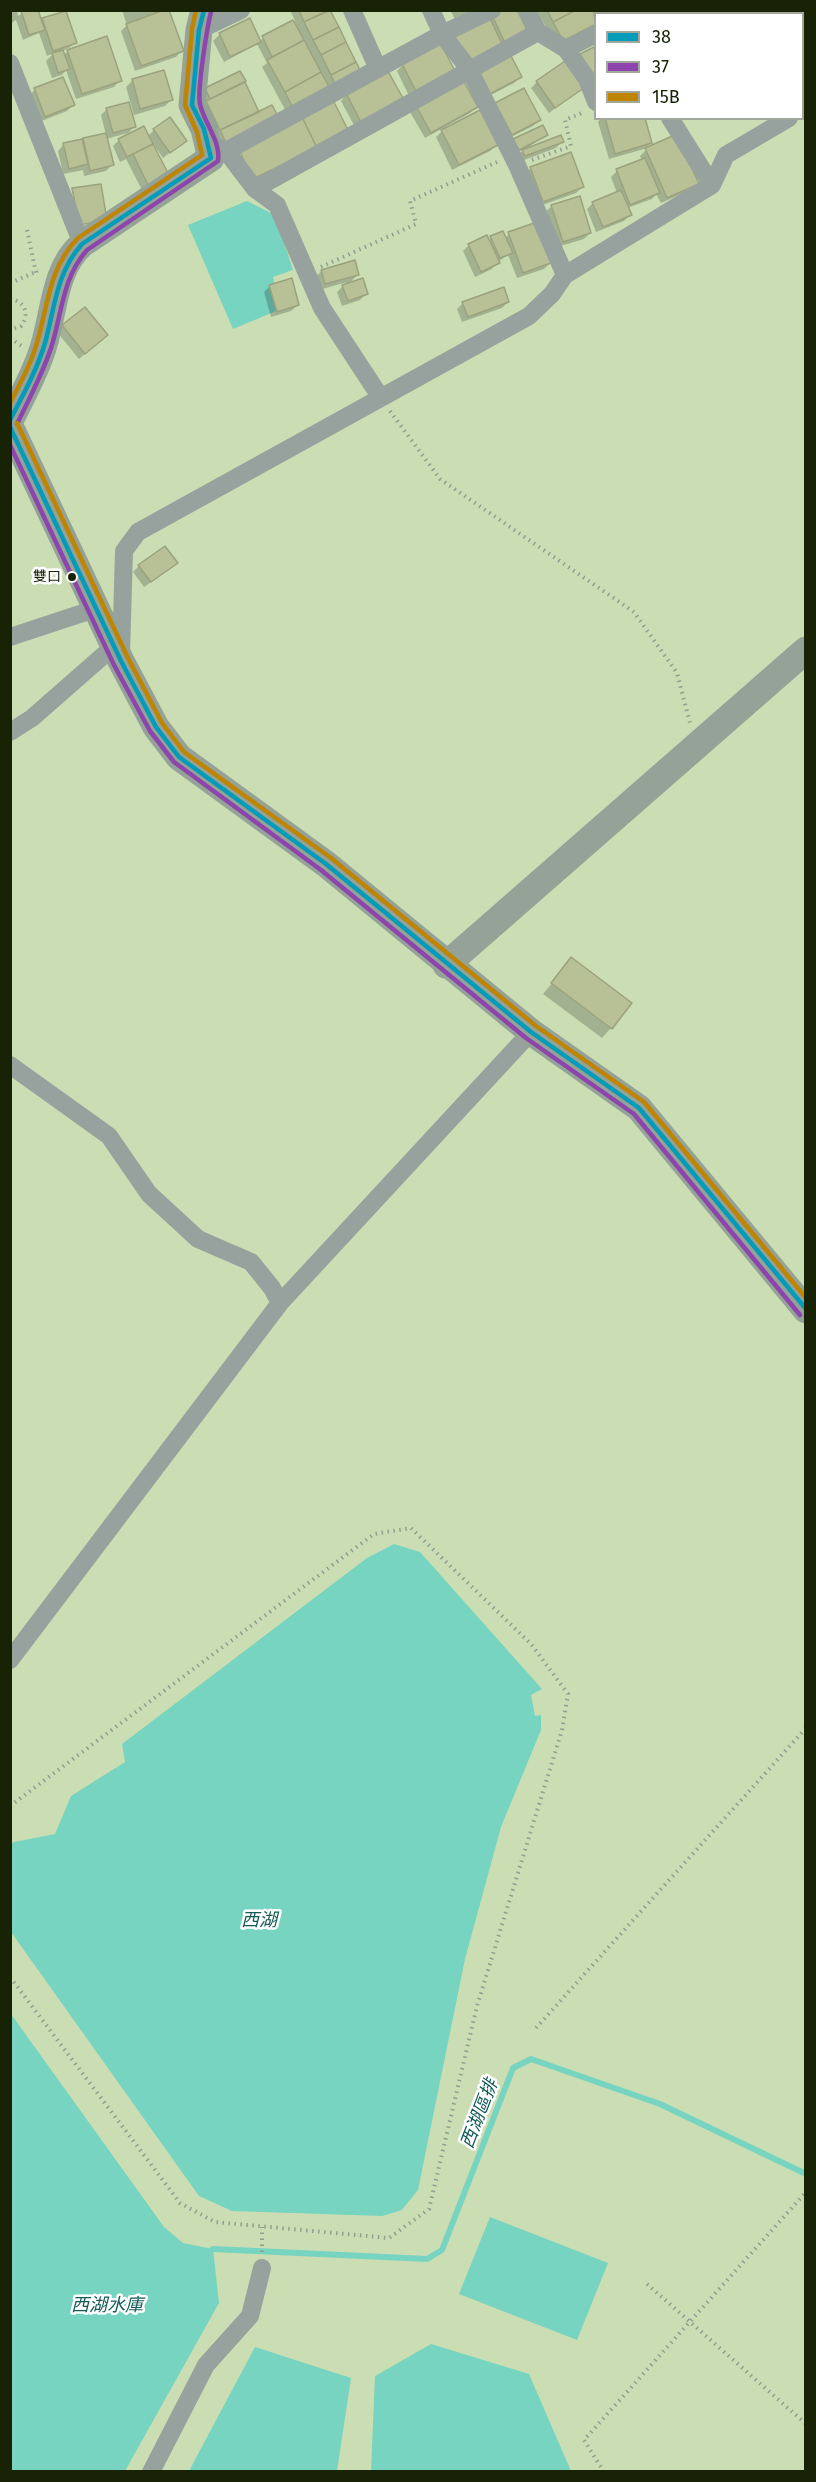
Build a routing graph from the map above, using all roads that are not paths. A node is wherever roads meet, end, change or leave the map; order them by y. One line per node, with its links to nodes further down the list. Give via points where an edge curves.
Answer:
1 (241, 10): 6 (street)
2 (352, 10): 12 (street)
3 (431, 10): 8 (street)
4 (492, 10): 8 (street)
5 (527, 10): 7 (street)
6 (202, 20): 17 (main road, via 192,105)
7 (538, 32): 10 (street); 13 (street)
8 (442, 34): 12 (street); 13 (street)
9 (594, 34): 10 (street)
10 (566, 49): 14 (street, via 587,79)
11 (10, 63): 20 (street)
12 (378, 69): 17 (street)
13 (469, 69): 19 (street); 21 (street)
14 (590, 107)
15 (671, 120): 18 (street)
16 (786, 120): 18 (street, via 726,155)
17 (217, 147): 19 (street); 20 (main road, via 211,158)
18 (712, 185): 21 (street)
19 (255, 189): 22 (street, via 278,205 322,308)
20 (82, 244): 23 (main road, via 69,256 41,355)
21 (565, 275): 22 (street, via 552,294 529,315)
22 (381, 398): 28 (street, via 138,532 124,551)
23 (10, 421)
24 (10, 426): 25 (main road)
25 (94, 609): 26 (street); 28 (main road)
26 (10, 638)
27 (806, 650): 30 (main road)
28 (117, 654): 29 (street); 30 (main road, via 156,727 179,757 326,864)
29 (10, 732)
30 (446, 965): 31 (main road)
31 (531, 1032): 33 (street); 34 (main road, via 639,1108)
32 (10, 1065): 33 (street, via 109,1136 149,1194 198,1239 251,1262)
33 (280, 1303): 35 (street)
34 (806, 1310)
35 (10, 1660)
36 (262, 2268): 37 (street, via 250,2316 206,2365)
37 (151, 2472)

